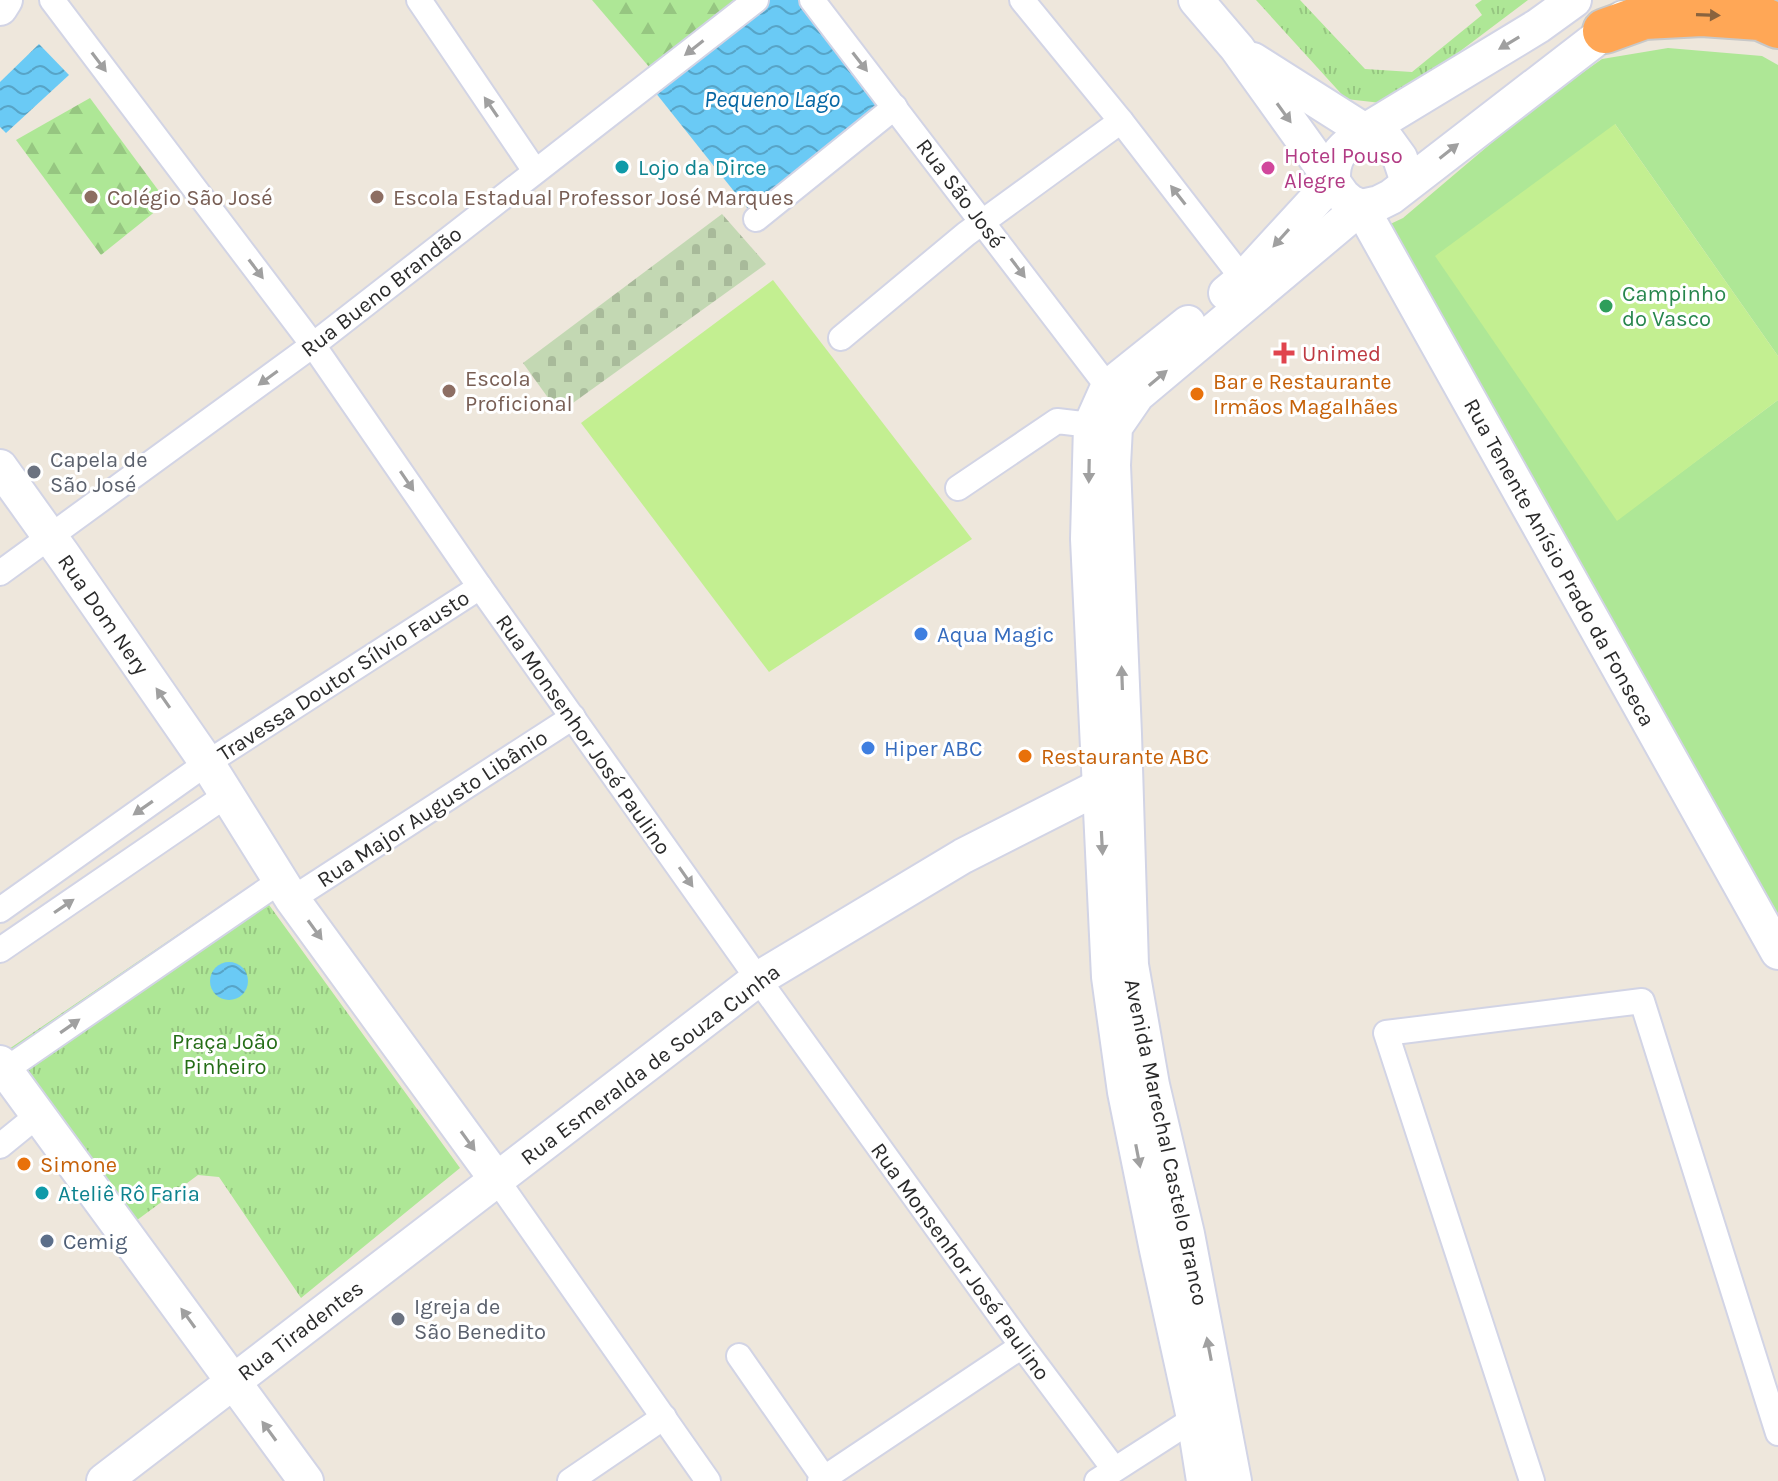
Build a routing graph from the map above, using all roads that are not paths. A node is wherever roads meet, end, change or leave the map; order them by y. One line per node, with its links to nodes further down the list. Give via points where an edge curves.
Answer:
1 (5, 0): 10 (street)
2 (52, 0): 25 (street, Rua Monsenhor José Paulino, one-way to 25)
3 (419, 0): 17 (street, one-way to 3)
4 (756, 0): 17 (street, Rua Bueno Brandão, one-way to 17)
5 (812, 0): 14 (street, Rua São José, one-way to 14)
6 (1022, 0): 15 (street)
7 (1196, 0): 13 (street)
8 (1574, 0): 16 (street, one-way to 16)
9 (1650, 0): 12 (street)
10 (0, 8)
11 (1778, 26): 12 (highway, one-way to 11, via 1644,17 1702,14 1760,18)
12 (1605, 31): 19 (street, one-way to 12)
13 (1239, 50): 16 (street); 18 (street, Rua Tenente Anísio Prado da Fonseca, one-way to 18)
14 (895, 107): 21 (street); 22 (street, Rua São José)
15 (1121, 121): 22 (street); 23 (street, one-way to 15)
16 (1365, 131): 18 (street, via 1340,152 1333,163); 19 (street, via 1387,140)
17 (535, 171): 25 (street, Rua Bueno Brandão)
18 (1333, 181): 20 (street, Rua Tenente Anísio Prado da Fonseca); 23 (street, Avenida Marechal Castelo Branco, one-way to 23)
19 (1408, 182): 20 (street, via 1391,197)
20 (1361, 207): 34 (street, Avenida Marechal Castelo Branco, one-way to 20, via 1115,427 1137,395); 41 (street, Rua Tenente Anísio Prado da Fonseca)
21 (756, 219)
22 (983, 222): 24 (street); 26 (street, Rua São José, one-way to 26)
23 (1243, 279): 26 (street, Avenida Marechal Castelo Branco)
24 (841, 338)
25 (313, 345): 30 (street, Rua Bueno Brandão, one-way to 30); 32 (street, Rua Monsenhor José Paulino, one-way to 32)
26 (1108, 387): 27 (street, Avenida Marechal Castelo Branco)
27 (1091, 425): 29 (street, via 1057,421); 36 (street, Avenida Marechal Castelo Branco, one-way to 36, via 1088,539)
28 (0, 467): 30 (street, Rua Dom Nery)
29 (958, 488)
30 (51, 537): 31 (street, Rua Bueno Brandão); 35 (street, Rua Dom Nery, one-way to 30)
31 (0, 573)
32 (480, 587): 33 (street, Rua Monsenhor José Paulino); 35 (street, Travessa Doutor Sílvio Fausto)
33 (573, 717): 38 (street, Rua Major Augusto Libânio); 42 (street, Rua Monsenhor José Paulino, one-way to 42)
34 (1124, 734): 36 (street, Avenida Marechal Castelo Branco, via 1117,760); 44 (street, Avenida Marechal Castelo Branco)
35 (207, 763): 37 (street); 39 (street, one-way to 39)
36 (1099, 787): 42 (street, Rua Esmeralda de Souza Cunha, via 963,856); 44 (street, Avenida Marechal Castelo Branco, one-way to 44, via 1109,977)
37 (228, 794): 38 (street); 40 (street, one-way to 37)
38 (286, 890): 43 (street, one-way to 38); 47 (street, one-way to 47)
39 (0, 910)
40 (0, 950)
41 (1778, 952)
42 (758, 979): 47 (street, Rua Esmeralda de Souza Cunha); 50 (street, Rua Monsenhor José Paulino)
43 (3, 1067): 45 (street)
44 (1139, 1088): 48 (street, Avenida Marechal Castelo Branco); 49 (street, Avenida Marechal Castelo Branco, one-way to 49)
45 (38, 1115): 46 (street); 52 (street, one-way to 45)
46 (0, 1146)
47 (497, 1180): 52 (street, Rua Tiradentes); 54 (street)
48 (1187, 1234): 49 (street, via 1177,1247); 53 (street, Avenida Marechal Castelo Branco, one-way to 48)
49 (1157, 1250): 53 (street, Avenida Marechal Castelo Branco)
50 (1022, 1346): 56 (street, Rua Monsenhor José Paulino); 57 (street)
51 (739, 1356): 57 (street)
52 (233, 1382): 58 (street, Rua Tiradentes); 59 (street, one-way to 52)
53 (1207, 1411): 56 (street); 62 (street, Avenida Marechal Castelo Branco); 63 (street, Avenida Marechal Castelo Branco)
54 (664, 1417): 60 (street); 61 (street)
55 (1778, 1433): 64 (street, via 1642,1001 1386,1033)
56 (1105, 1475)
57 (823, 1480)
58 (104, 1481)
59 (306, 1481)
60 (570, 1481)
61 (708, 1481)
62 (1204, 1481)
63 (1234, 1481)
64 (1532, 1481)

